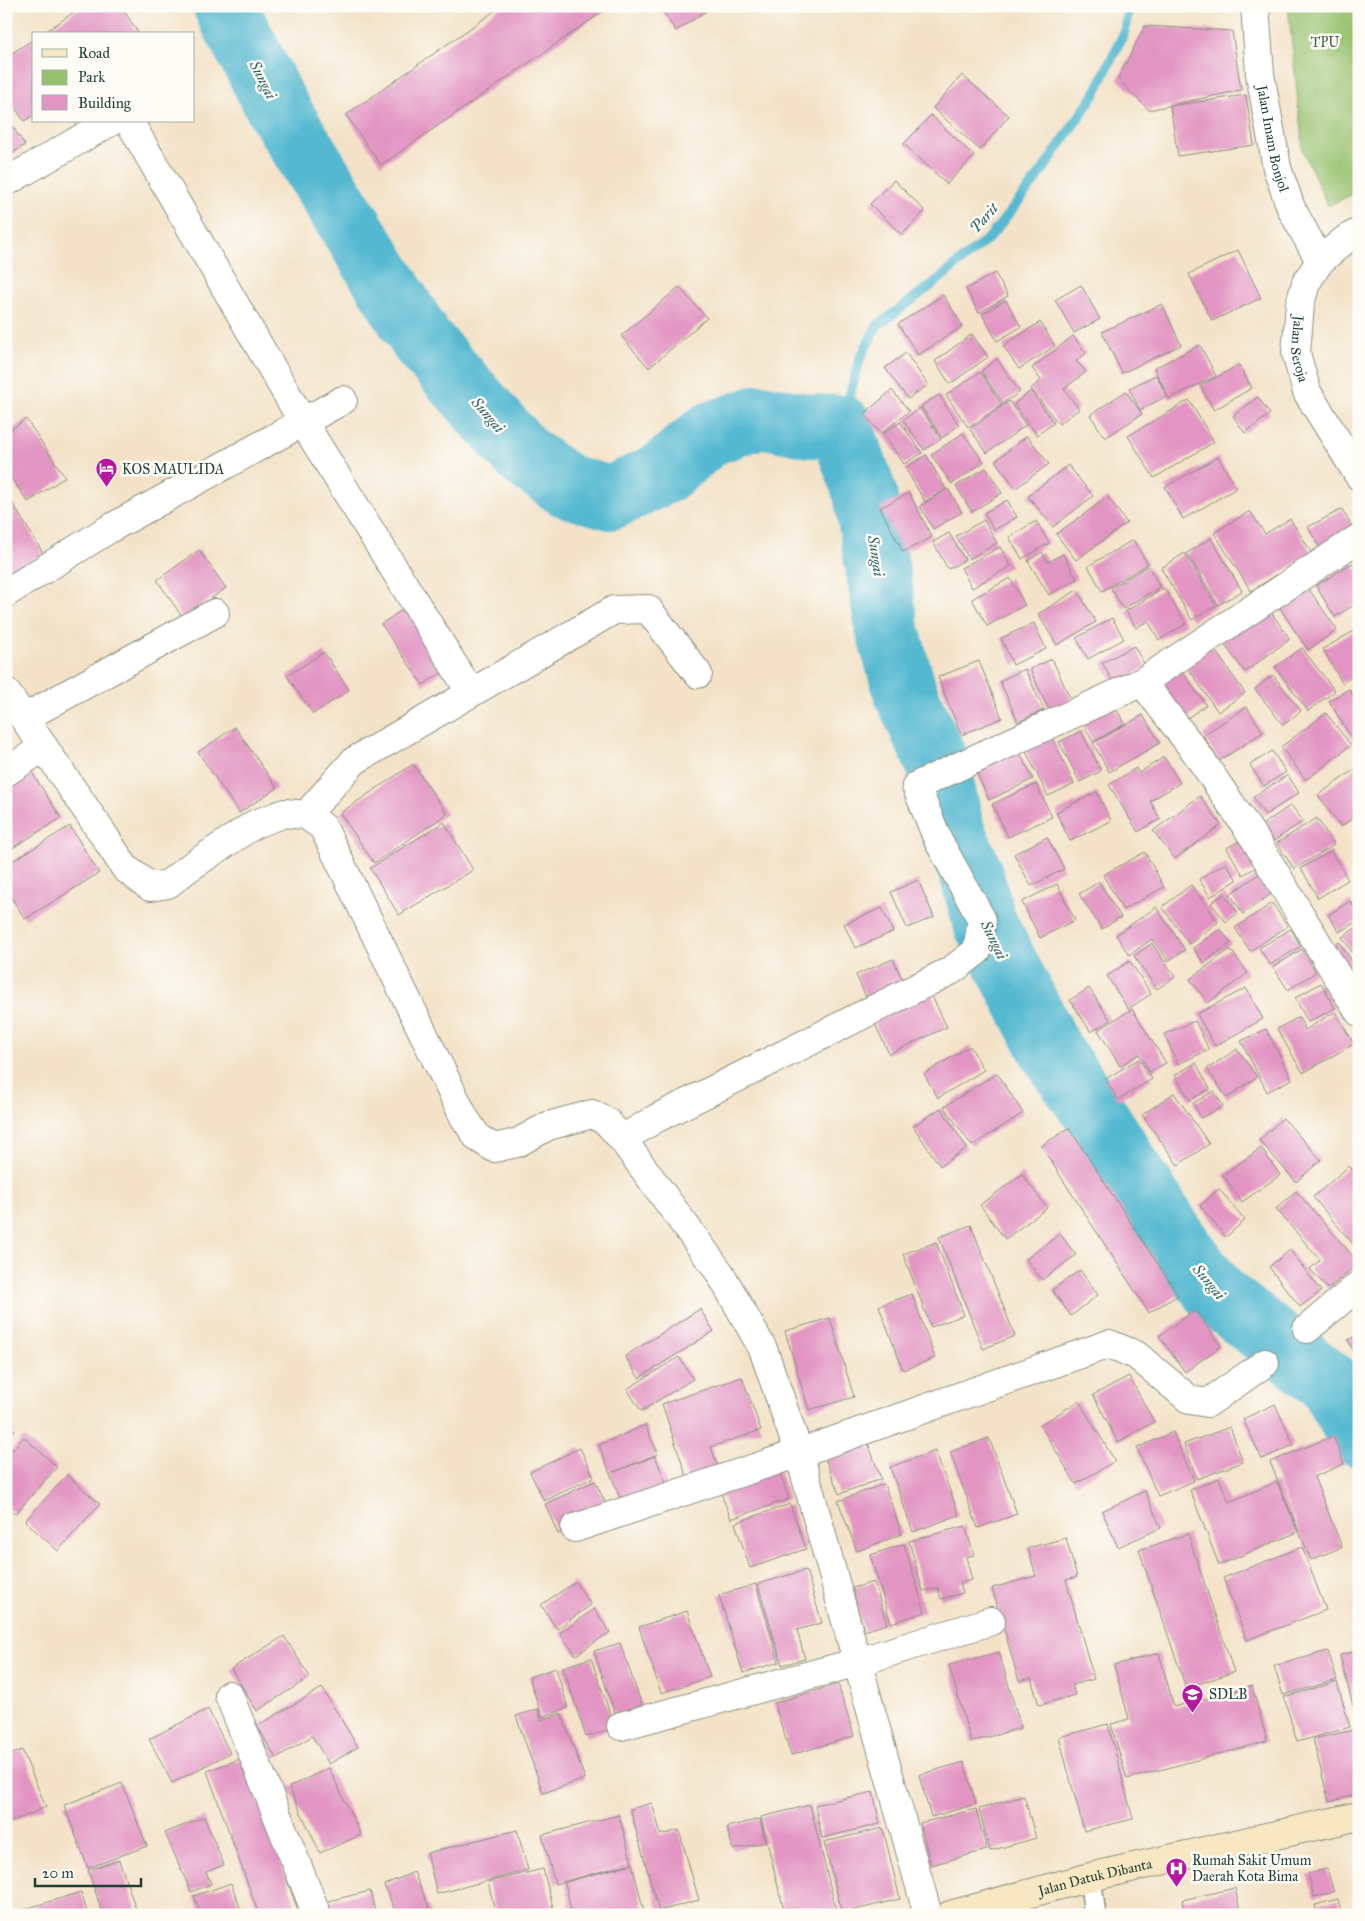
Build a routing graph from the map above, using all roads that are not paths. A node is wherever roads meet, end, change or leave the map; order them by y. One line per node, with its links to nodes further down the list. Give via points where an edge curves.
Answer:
1 (1255, 6): 6 (street, Jalan Imam Bonjol, via 1260,74 1277,168 1291,208)
2 (110, 122): 4 (street)
3 (130, 122): 8 (street)
4 (6, 182)
5 (1359, 232): 6 (street, Jalan Seroja)
6 (1320, 262): 9 (street, Jalan Seroja, via 1306,283 1300,304 1296,353 1306,392)
7 (343, 400): 8 (street)
8 (303, 422): 11 (street, via 109,529); 16 (street)
9 (1359, 476)
10 (1359, 538): 14 (street)
11 (6, 593)
12 (215, 613): 17 (street)
13 (698, 674): 16 (street, via 648,609 614,610)
14 (1142, 682): 21 (street, via 1195,751 1256,842); 22 (street, via 916,786 938,840 982,920 977,950 952,970 657,1118)
15 (6, 692): 17 (street)
16 (471, 693): 20 (street, via 354,762)
17 (24, 718): 18 (street)
18 (44, 747): 19 (street); 20 (street, via 125,868 150,887 168,884 254,824 285,814)
19 (6, 772)
20 (306, 815): 22 (street, via 323,828 434,1058 478,1138 494,1148 517,1143 548,1126 592,1114 607,1122)
21 (1359, 1012)
22 (622, 1139): 26 (street, via 720,1273 739,1306 763,1349)
23 (1359, 1285): 24 (street)
24 (1307, 1330)
25 (1265, 1363): 26 (street, via 1208,1403 1190,1400 1136,1355 1110,1344)
26 (800, 1453): 27 (street); 29 (street)
27 (575, 1528)
28 (991, 1621): 29 (street)
29 (858, 1662): 31 (street); 35 (street)
30 (228, 1695): 34 (street)
31 (621, 1726)
32 (1359, 1816): 33 (main road, Jalan Datuk Dibanta)
33 (1090, 1877): 36 (main road, Jalan Datuk Dibanta); 37 (lane)
34 (317, 1915)
35 (928, 1915)
36 (950, 1915)
37 (1095, 1915)

